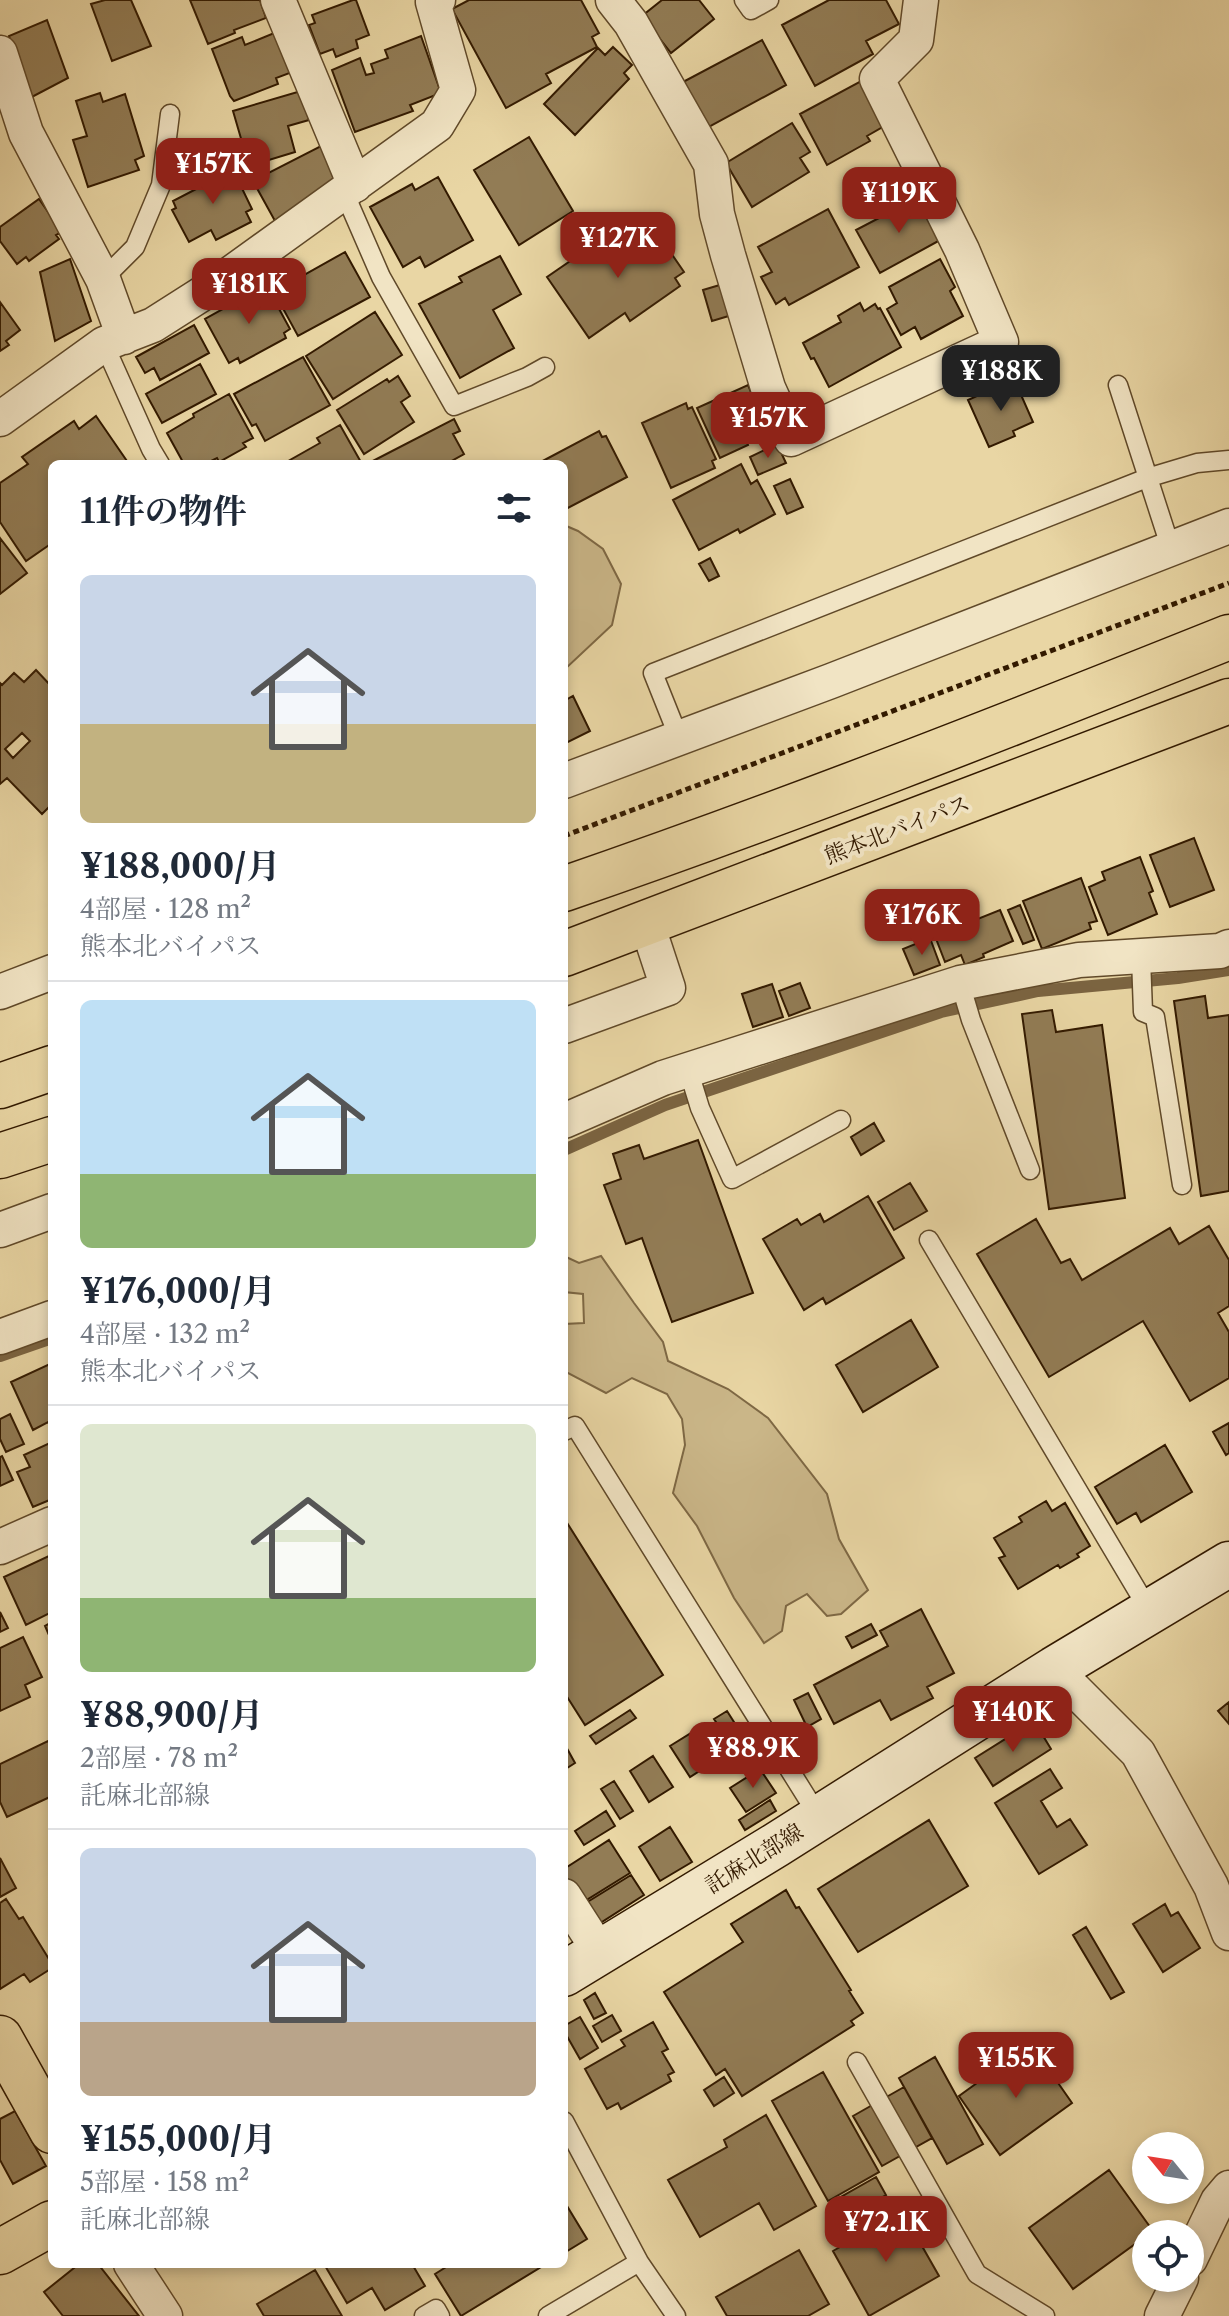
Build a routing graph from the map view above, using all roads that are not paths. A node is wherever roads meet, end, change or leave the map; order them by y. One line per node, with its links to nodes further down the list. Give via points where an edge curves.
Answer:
1 (278, 0): 9 (street)
2 (613, 0): 5 (street, via 711,164 728,255 768,388 791,439 1001,342 877,79 916,40)
3 (744, 0): 4 (lane, via 751,10)
4 (769, 0)
5 (921, 0)
6 (434, 1): 9 (street, via 458,90 437,125)
7 (0, 53): 10 (street, via 26,133)
8 (170, 114): 10 (lane, via 161,185 135,247)
9 (350, 189): 11 (street, via 208,290 153,325); 12 (lane, via 381,277 454,406)
10 (103, 279): 11 (street)
11 (114, 341): 14 (street); 15 (lane)
12 (545, 367)
13 (1118, 385): 17 (lane)
14 (0, 419)
15 (158, 460)
16 (1229, 460): 17 (lane)
17 (1147, 478): 19 (lane); 22 (lane, via 653,673)
18 (1229, 526): 19 (street)
19 (1171, 549): 22 (street)
20 (1229, 637): 24 (main road)
21 (1229, 701): 25 (main road, 熊本北バイパス)
22 (679, 738): 23 (street)
23 (568, 780)
24 (568, 888)
25 (647, 924): 27 (main road, 熊本北バイパス); 32 (street, via 668,988)
26 (1229, 947): 28 (street)
27 (568, 953)
28 (1141, 964): 30 (street, via 1079,960); 41 (lane, via 1143,1012 1155,1017)
29 (48, 974): 31 (street)
30 (961, 988): 34 (street); 40 (lane)
31 (0, 992)
32 (568, 1025)
33 (48, 1069): 35 (main road)
34 (690, 1076): 36 (street, via 663,1078); 37 (lane, via 732,1179)
35 (0, 1086)
36 (568, 1119)
37 (841, 1120)
38 (48, 1140): 39 (main road)
39 (0, 1156)
40 (1030, 1170)
41 (1182, 1185)
42 (48, 1212): 43 (street)
43 (0, 1230)
44 (929, 1240): 51 (lane)
45 (48, 1319): 46 (street)
46 (0, 1337)
47 (568, 1429): 53 (lane, via 575,1426)
48 (48, 1526): 49 (street)
49 (0, 1547)
50 (1229, 1564): 51 (main road, 託麻北部線)
51 (1150, 1612): 52 (main road, 託麻北部線)
52 (1054, 1669): 53 (main road, 託麻北部線); 55 (street, via 1138,1753 1211,1886)
53 (820, 1818): 56 (main road, 託麻北部線)
54 (568, 1911): 56 (street)
55 (1229, 1933)
56 (582, 1963)
57 (0, 2038): 59 (main road)
58 (857, 2062): 73 (lane, via 977,2274)
59 (48, 2124)
60 (568, 2129): 65 (lane)
61 (1229, 2188): 63 (street)
62 (48, 2225): 64 (main road)
63 (1204, 2230)
64 (0, 2252)
65 (639, 2262): 71 (lane); 72 (lane)
66 (134, 2268): 68 (street)
67 (1174, 2292): 74 (street)
68 (165, 2316)
69 (424, 2316): 70 (lane, via 436,2309)
70 (440, 2316)
71 (548, 2316)
72 (676, 2316)
73 (1045, 2316)
74 (1162, 2316)

